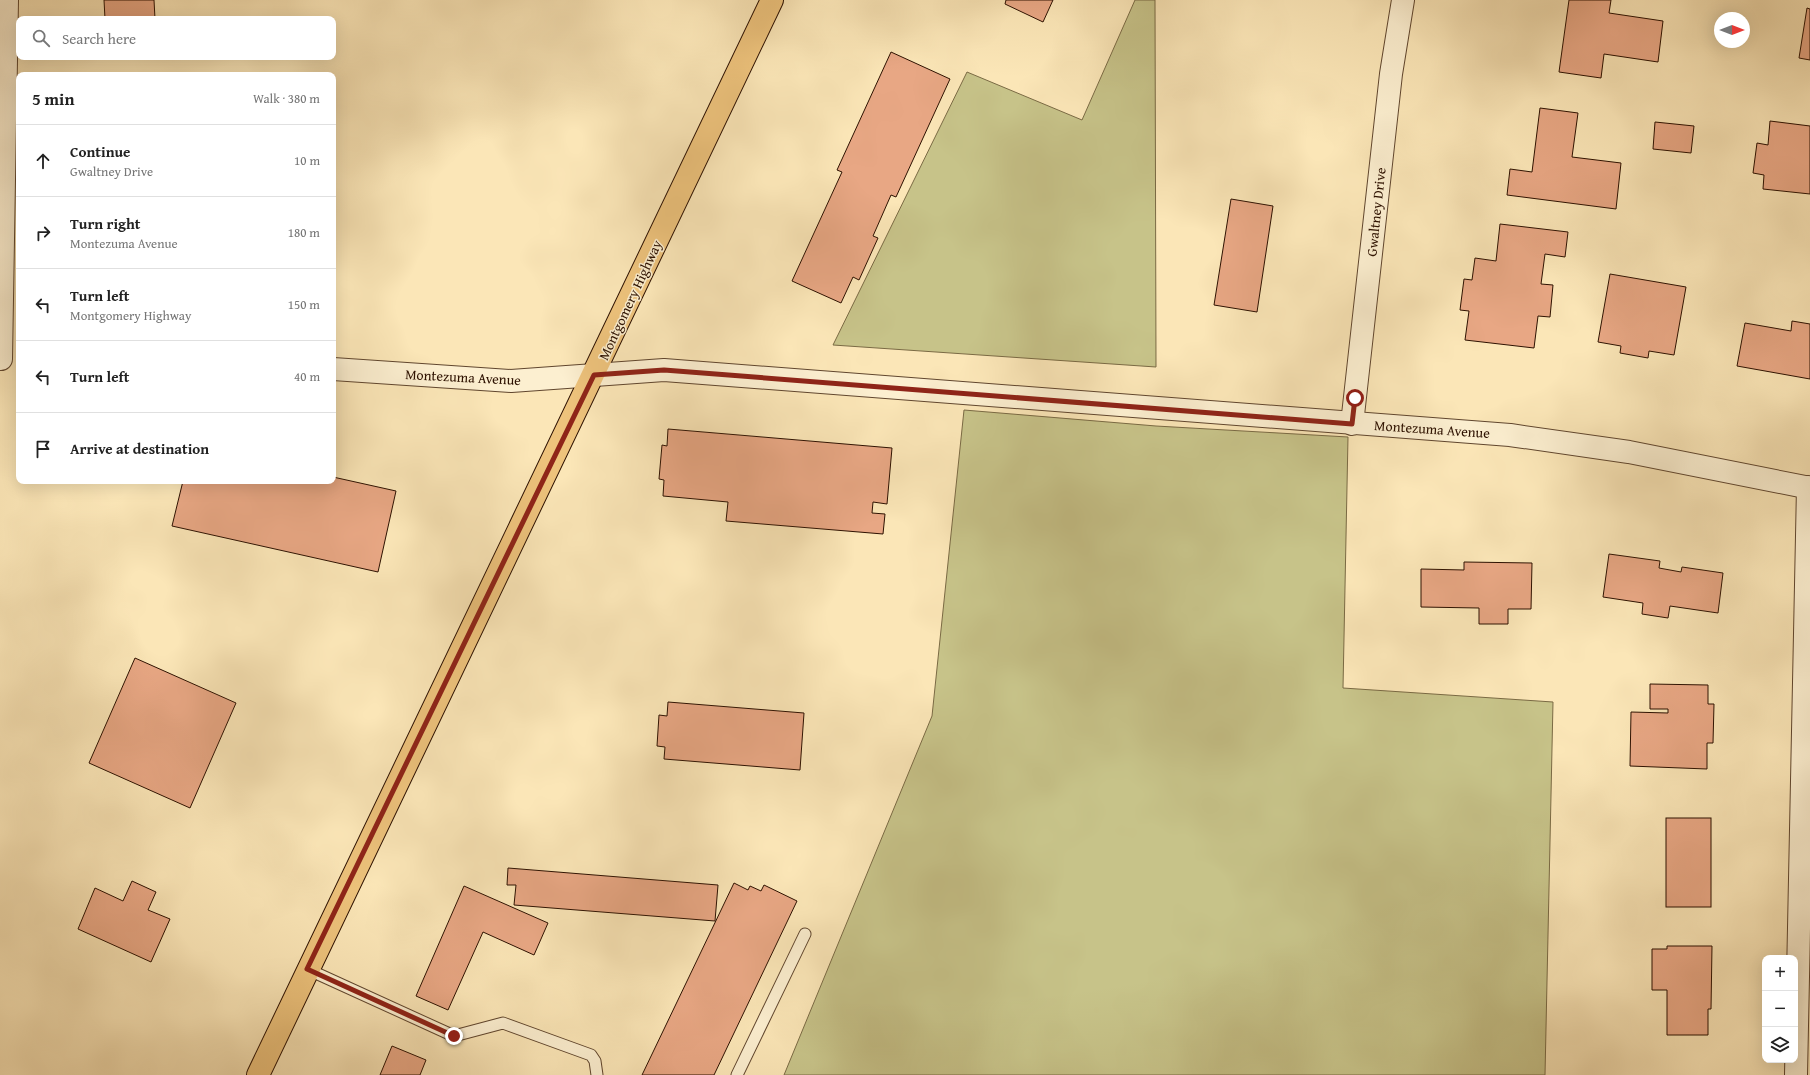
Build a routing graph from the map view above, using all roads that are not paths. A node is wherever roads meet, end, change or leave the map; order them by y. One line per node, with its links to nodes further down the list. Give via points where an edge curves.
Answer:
1 (7, 0): 4 (street)
2 (772, 0): 6 (main road, Montgomery Highway)
3 (1403, 0): 7 (street, Gwaltney Drive, via 1391,74)
4 (7, 359)
5 (336, 369): 6 (street, Montezuma Avenue, via 511,381)
6 (594, 375): 7 (street, Montezuma Avenue, via 664,370); 10 (main road, Montgomery Highway)
7 (1352, 424): 8 (street, Montezuma Avenue, via 1510,435 1629,452)
8 (1809, 487): 14 (street)
9 (805, 934): 13 (lane)
10 (307, 969): 11 (main road, Montgomery Highway); 12 (lane, via 454,1036 503,1023 518,1028 591,1055 595,1061)
11 (258, 1075)
12 (597, 1075)
13 (737, 1075)
14 (1796, 1075)

